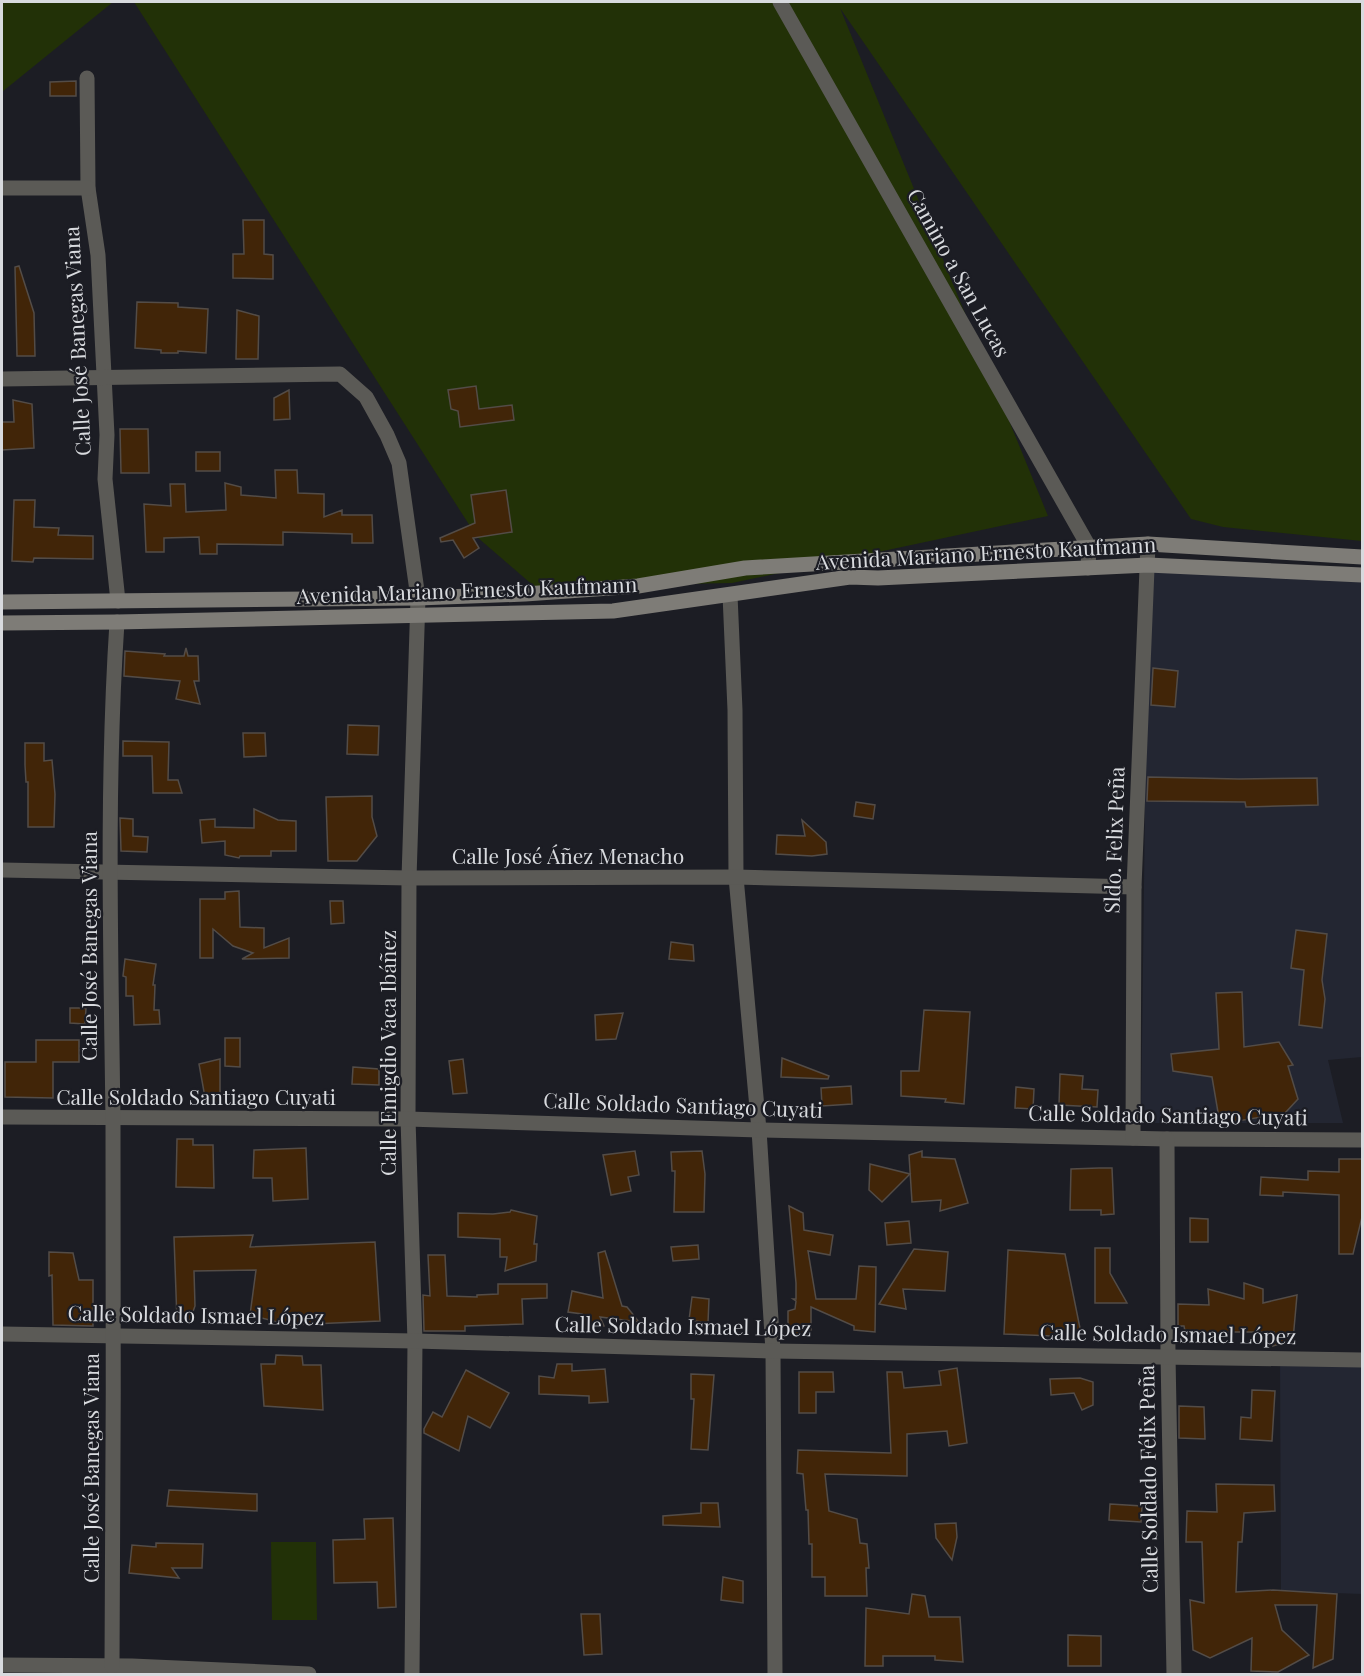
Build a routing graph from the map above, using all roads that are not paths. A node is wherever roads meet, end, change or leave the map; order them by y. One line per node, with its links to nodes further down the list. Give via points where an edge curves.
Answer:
1 (780, 2): 8 (street, Camino a San Lucas)
2 (87, 78): 4 (street, Calle José Banegas Viana)
3 (2, 188): 4 (street)
4 (88, 188): 6 (street, Calle José Banegas Viana, via 98,255)
5 (2, 379): 6 (street, Calle Emigdio Vaca Ibáñez)
6 (104, 379): 14 (street, Calle Emigdio Vaca Ibáñez, via 340,374 366,397 399,463); 16 (street, Calle José Banegas Viana, via 108,435 105,479)
7 (1148, 544): 8 (main road, Avenida Mariano Ernesto Kaufmann); 9 (main road, Avenida Mariano Ernesto Kaufmann); 10 (street, Sldo. Felix Peña)
8 (1089, 547): 11 (street); 14 (main road, Avenida Mariano Ernesto Kaufmann, via 745,568 638,586)
9 (1362, 557)
10 (1148, 566): 11 (main road, Avenida Mariano Ernesto Kaufmann); 12 (main road, Avenida Mariano Ernesto Kaufmann); 24 (street, Sldo. Felix Peña)
11 (1088, 568): 13 (main road, Avenida Mariano Ernesto Kaufmann, via 850,577)
12 (1362, 575)
13 (730, 595): 17 (main road, Avenida Mariano Ernesto Kaufmann, via 613,611); 22 (street)
14 (418, 598): 16 (main road, Avenida Mariano Ernesto Kaufmann); 17 (street, Calle Emigdio Vaca Ibáñez)
15 (2, 602): 16 (main road, Avenida Mariano Ernesto Kaufmann)
16 (118, 602)
17 (418, 615): 18 (main road, Avenida Mariano Ernesto Kaufmann); 23 (street, Calle Emigdio Vaca Ibáñez)
18 (117, 622): 19 (main road, Avenida Mariano Ernesto Kaufmann); 21 (street, Calle José Banegas Viana)
19 (2, 623)
20 (2, 870): 21 (street, Calle José Áñez Menacho)
21 (110, 874): 23 (street, Calle José Áñez Menacho); 26 (street, Calle José Banegas Viana)
22 (736, 877): 23 (street, Calle José Áñez Menacho); 24 (street, Calle José Áñez Menacho); 28 (street)
23 (410, 878): 27 (street, Calle Emigdio Vaca Ibáñez)
24 (1134, 887): 29 (street, Sldo. Felix Peña)
25 (2, 1117): 26 (street, Calle Soldado Santiago Cuyati)
26 (113, 1119): 27 (street, Calle Soldado Santiago Cuyati); 33 (street, Calle José Banegas Viana)
27 (408, 1119): 28 (street, Calle Soldado Santiago Cuyati); 34 (street, Calle Emigdio Vaca Ibáñez)
28 (759, 1130): 29 (street, Calle Soldado Santiago Cuyati); 35 (street)
29 (1133, 1138): 30 (street, Calle Soldado Santiago Cuyati)
30 (1167, 1139): 31 (street, Calle Soldado Santiago Cuyati); 36 (street, Calle Soldado Félix Peña)
31 (1362, 1140)
32 (2, 1334): 33 (street, Calle Soldado Ismael López)
33 (114, 1337): 34 (street, Calle Soldado Ismael López); 39 (street, Calle José Banegas Viana)
34 (415, 1341): 35 (street, Calle Soldado Ismael López); 41 (street, Calle Emigdio Vaca Ibáñez)
35 (773, 1351): 36 (street, Calle Soldado Ismael López); 42 (street)
36 (1168, 1356): 37 (street, Calle Soldado Ismael López); 43 (street, Calle Soldado Félix Peña)
37 (1362, 1360)
38 (2, 1665): 39 (street)
39 (112, 1666): 40 (street)
40 (309, 1674)
41 (412, 1674)
42 (775, 1674)
43 (1174, 1674)

